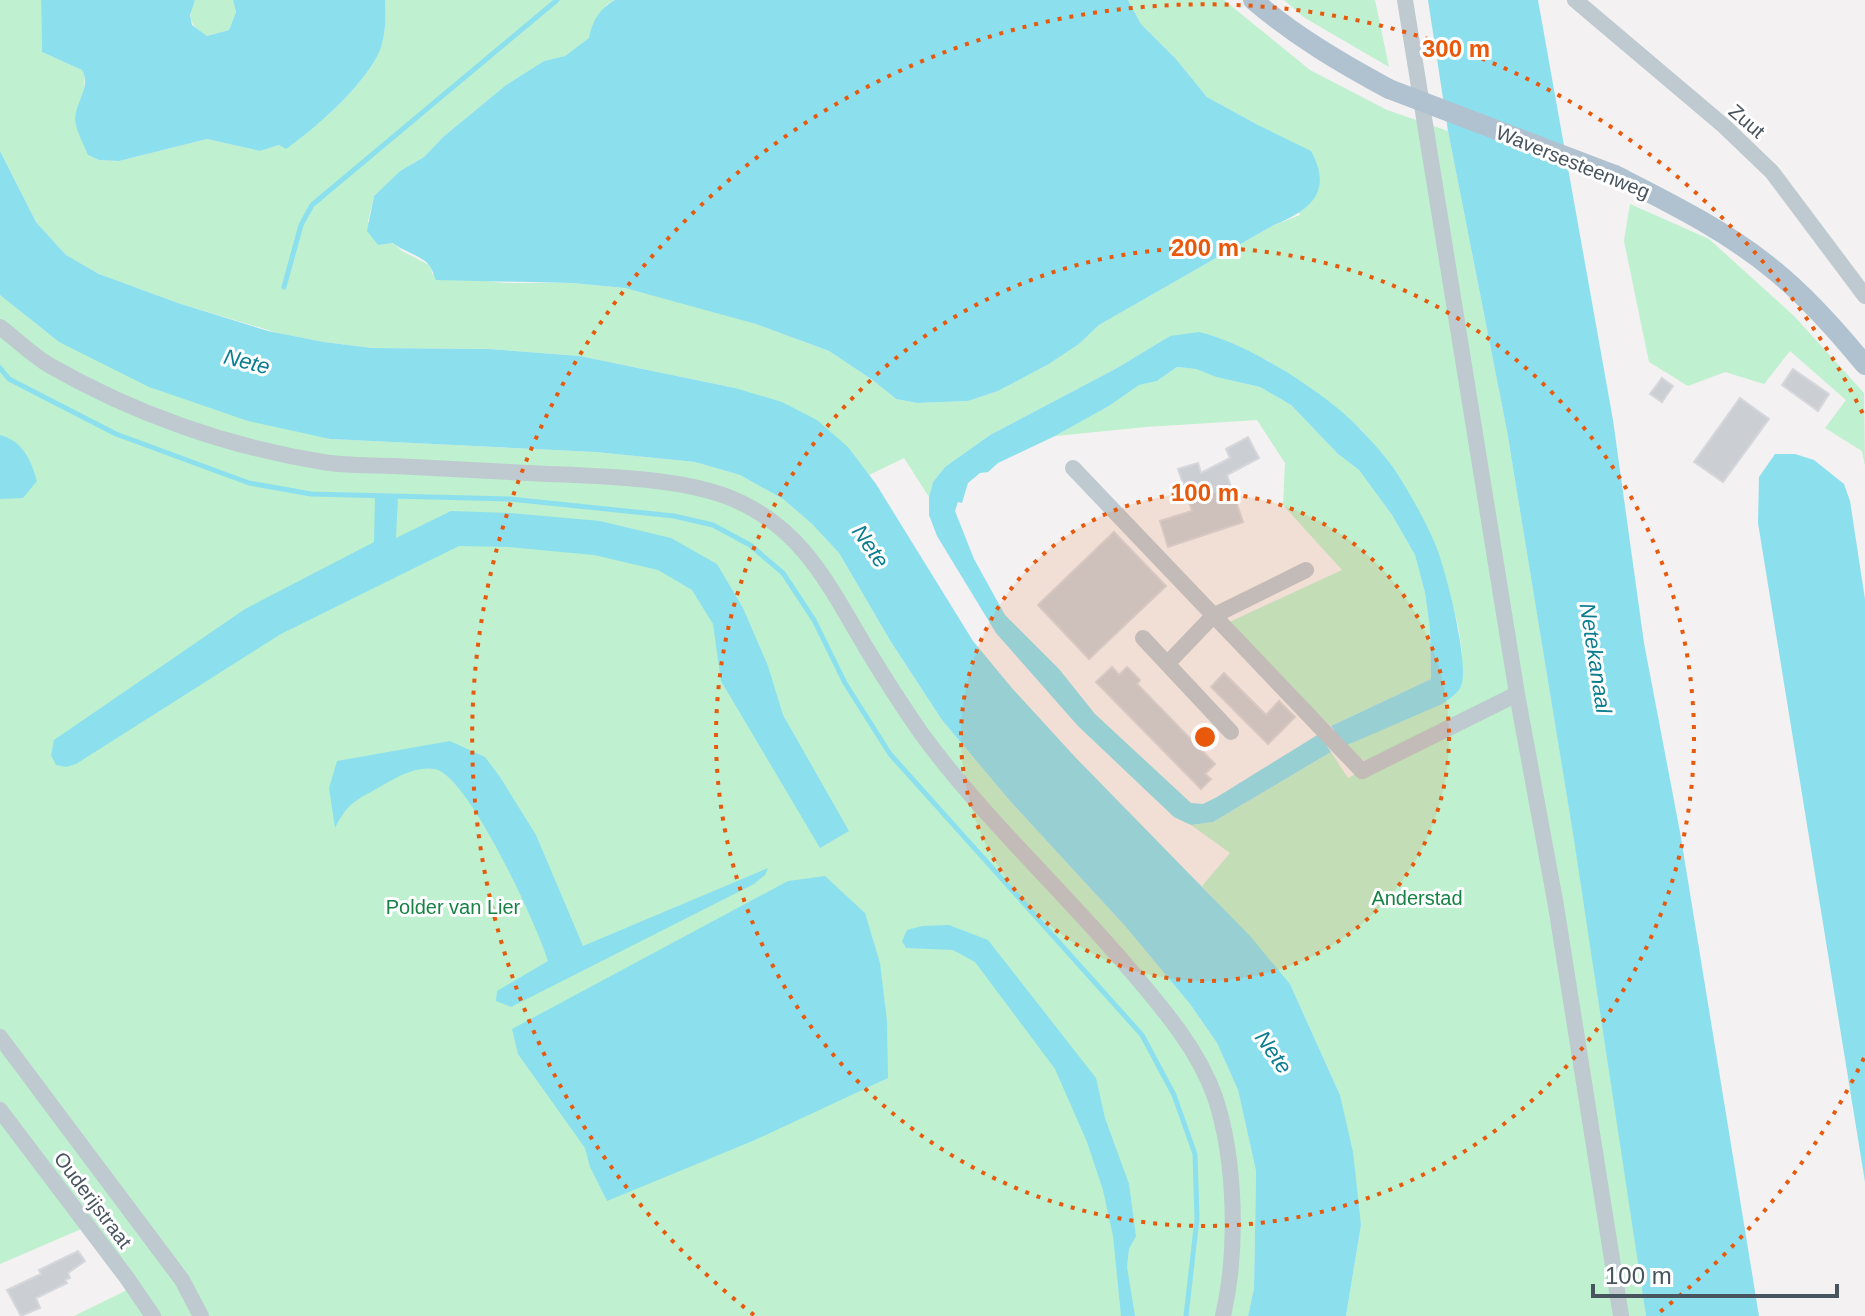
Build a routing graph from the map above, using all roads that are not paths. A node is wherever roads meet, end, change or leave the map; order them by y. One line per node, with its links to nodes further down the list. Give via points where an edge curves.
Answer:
1 (1253, 0): 6 (main road, Waversesteenweg, bridge, via 1326,55 1389,89 1615,175 1710,225 1775,271)
2 (1405, 0): 12 (street)
3 (1575, 0): 4 (street, Zuut, via 1772,172)
4 (1865, 296)
5 (0, 327): 18 (street, via 46,363 140,410 241,445 326,463 690,486 731,498 769,519 819,568 922,734 1107,942 1196,1055 1215,1098 1231,1173 1230,1285)
6 (1865, 365)
7 (1073, 468): 9 (street)
8 (1306, 570): 9 (street)
9 (1213, 616): 11 (street); 12 (street, via 1362,771)
10 (1143, 638): 11 (street)
11 (1167, 664): 13 (street)
12 (1517, 694): 19 (street)
13 (1231, 732)
14 (0, 1037): 17 (street, via 175,1271)
15 (0, 1110): 16 (street, Ouderijstraat)
16 (153, 1316)
17 (201, 1316)
18 (1223, 1316)
19 (1621, 1316)

